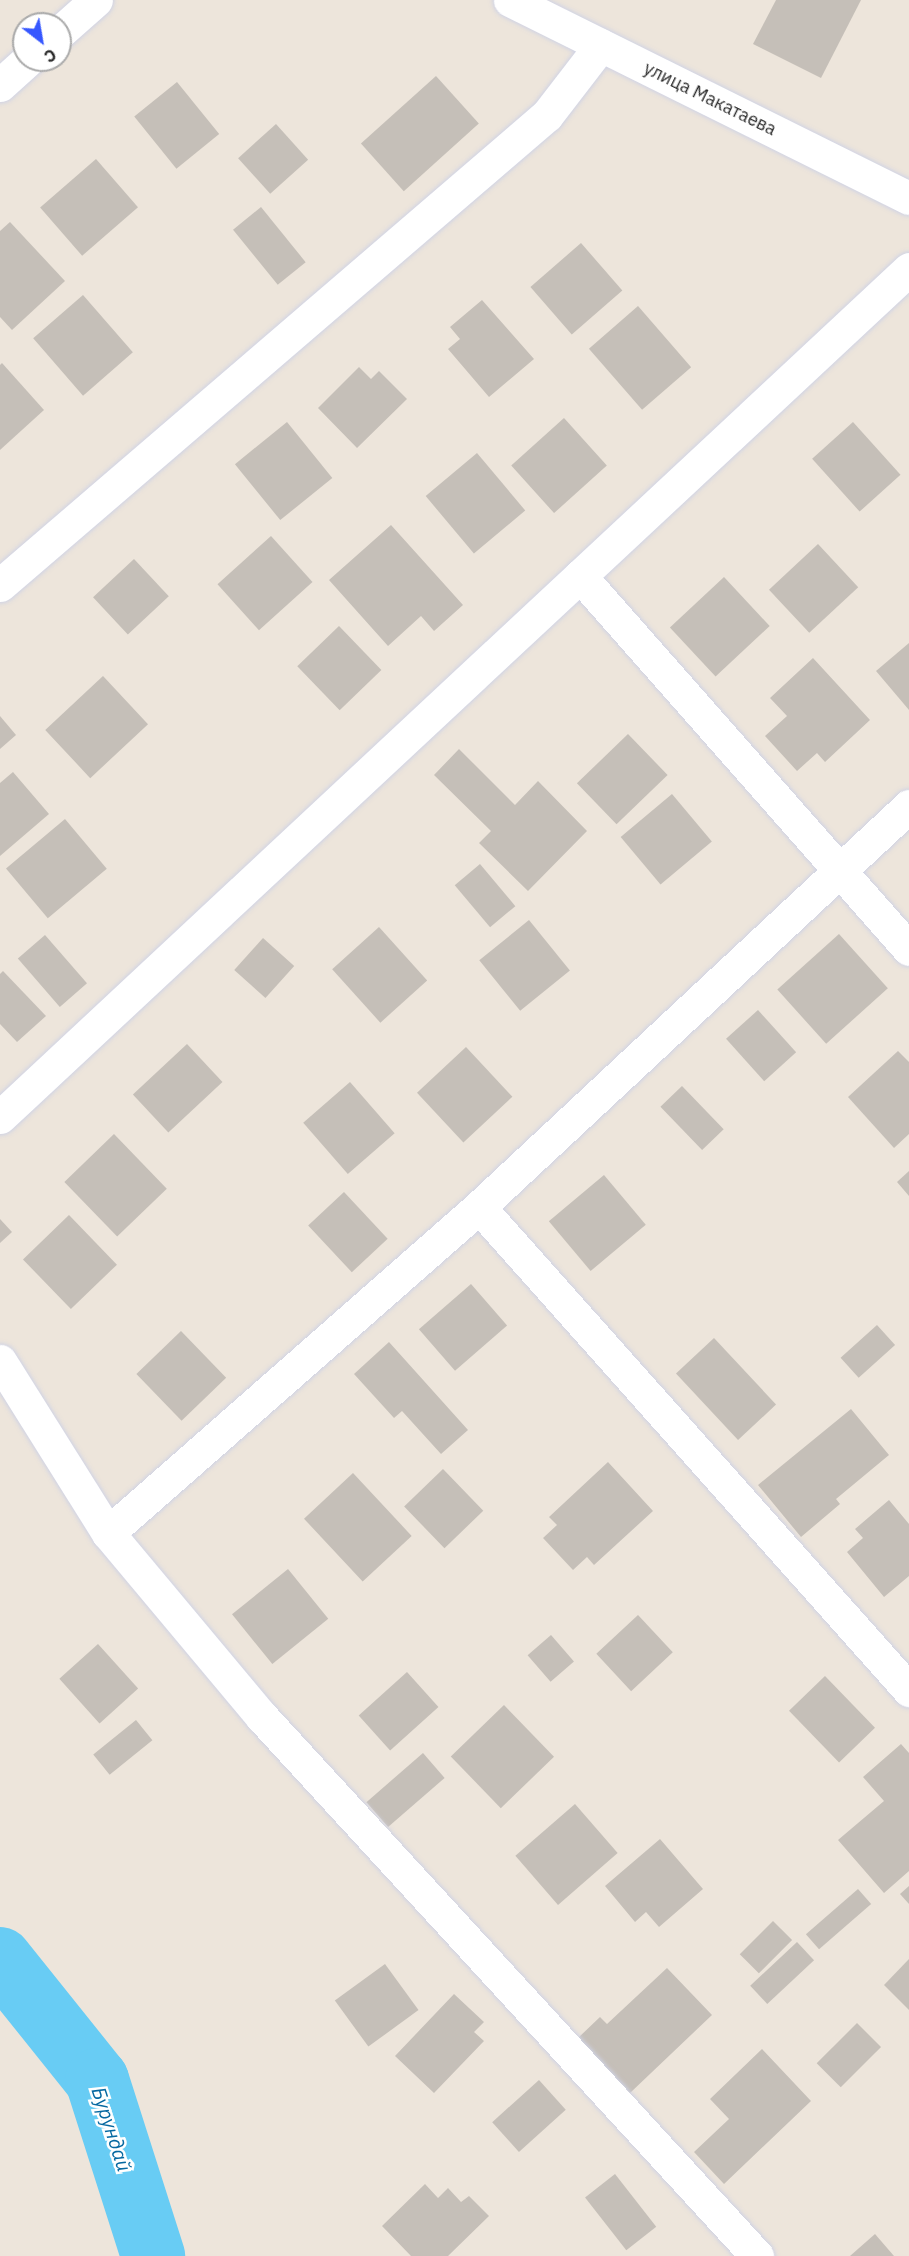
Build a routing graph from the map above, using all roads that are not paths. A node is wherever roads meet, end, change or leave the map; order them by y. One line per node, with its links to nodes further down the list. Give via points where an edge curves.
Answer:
1 (96, 0): 3 (street)
2 (510, 0): 4 (street, улица Макатаева)
3 (72, 21)
4 (602, 45): 7 (street, улица Макатаева); 10 (street, via 547,115)
5 (15, 72): 6 (street)
6 (0, 85)
7 (909, 198)
8 (909, 269): 9 (street)
9 (580, 576): 12 (street); 14 (street)
10 (0, 585)
11 (909, 806): 12 (street)
12 (840, 872): 13 (street); 15 (street)
13 (909, 949)
14 (0, 1117)
15 (479, 1207): 17 (street); 18 (street)
16 (0, 1361): 17 (street)
17 (108, 1533): 19 (street, via 262,1717)
18 (909, 1690)
19 (757, 2256)

